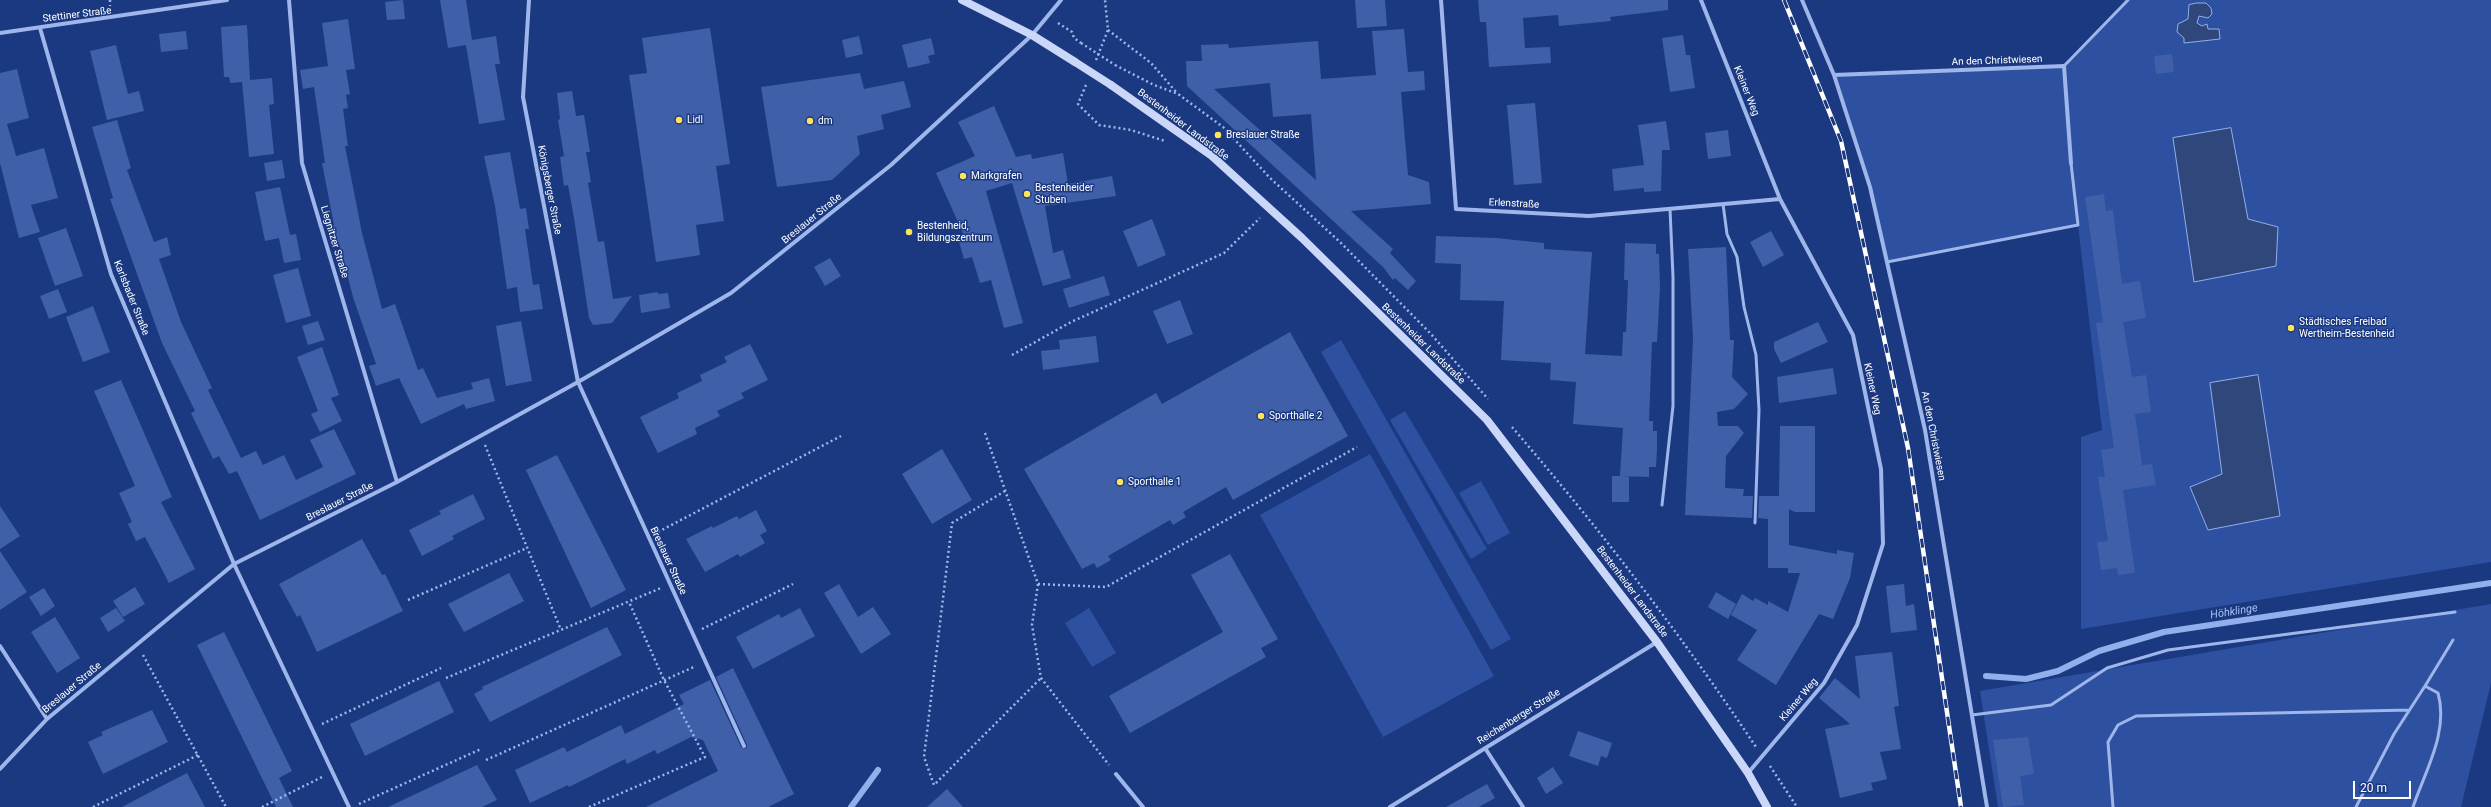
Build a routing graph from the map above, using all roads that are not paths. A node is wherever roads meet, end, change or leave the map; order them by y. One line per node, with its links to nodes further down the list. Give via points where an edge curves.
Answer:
1 (227, 0): 10 (street, Stettiner Straße)
2 (289, 0): 21 (street, Liegnitzer Straße, via 302,163)
3 (529, 0): 20 (street, Königsberger Straße, via 523,97)
4 (962, 0): 12 (main road, Bestenheider Landstraße)
5 (1061, 0): 12 (street, Breslauer Straße)
6 (1441, 0): 18 (street, Erlenstraße, via 1456,210 1589,216)
7 (1701, 0): 16 (street, Kleiner Weg)
8 (1802, 0): 14 (street, An den Christwiesen)
9 (2128, 0): 13 (lane)
10 (40, 28): 11 (street, Stettiner Straße); 24 (street, Karlsbader Straße, via 111,274)
11 (0, 33)
12 (1032, 35): 20 (street, Breslauer Straße, via 891,166 731,293); 27 (main road, Bestenheider Landstraße, bridge, via 1111,85 1212,156 1488,420)
13 (2064, 66): 14 (street, An den Christwiesen); 15 (street)
14 (1834, 75): 19 (street, An den Christwiesen, via 1870,187)
15 (2071, 163): 19 (lane, via 2078,225)
16 (1780, 199): 17 (street, Erlenstraße); 36 (street, Kleiner Weg, via 1853,336 1881,469 1883,544 1857,624 1824,684)
17 (1723, 204): 18 (street, Erlenstraße); 23 (lane, via 1727,234 1737,257 1744,308 1756,355 1759,410)
18 (1670, 209): 22 (lane, via 1673,406)
19 (1887, 262): 31 (street, An den Christwiesen, via 1925,430)
20 (578, 382): 21 (street, Breslauer Straße); 33 (street, Breslauer Straße)
21 (397, 482): 24 (street, Breslauer Straße)
22 (1662, 505)
23 (1755, 523)
24 (234, 564): 32 (street, Breslauer Straße); 38 (street)
25 (2455, 612): 31 (lane, via 2168,650 2107,668 2051,705)
26 (2454, 640): 29 (lane)
27 (1657, 642): 34 (street, Reichenberger Straße); 36 (main road, Bestenheider Landstraße)
28 (0, 646): 32 (street)
29 (2425, 686): 30 (lane); 46 (lane, via 2438,693 2442,708 2441,725)
30 (2409, 710): 44 (lane, via 2136,716 2118,725 2108,742); 45 (lane)
31 (1972, 715): 43 (street, An den Christwiesen)
32 (47, 719): 35 (street, Breslauer Straße)
33 (744, 746)
34 (1485, 748): 40 (street, Reichenberger Straße); 41 (street)
35 (0, 769)
36 (1748, 773): 42 (main road, Bestenheider Landstraße)
37 (1116, 774): 39 (street)
38 (350, 807)
39 (1143, 807)
40 (1390, 807)
41 (1523, 807)
42 (1767, 807)
43 (1987, 807)
44 (2112, 807)
45 (2356, 807)
46 (2412, 807)

